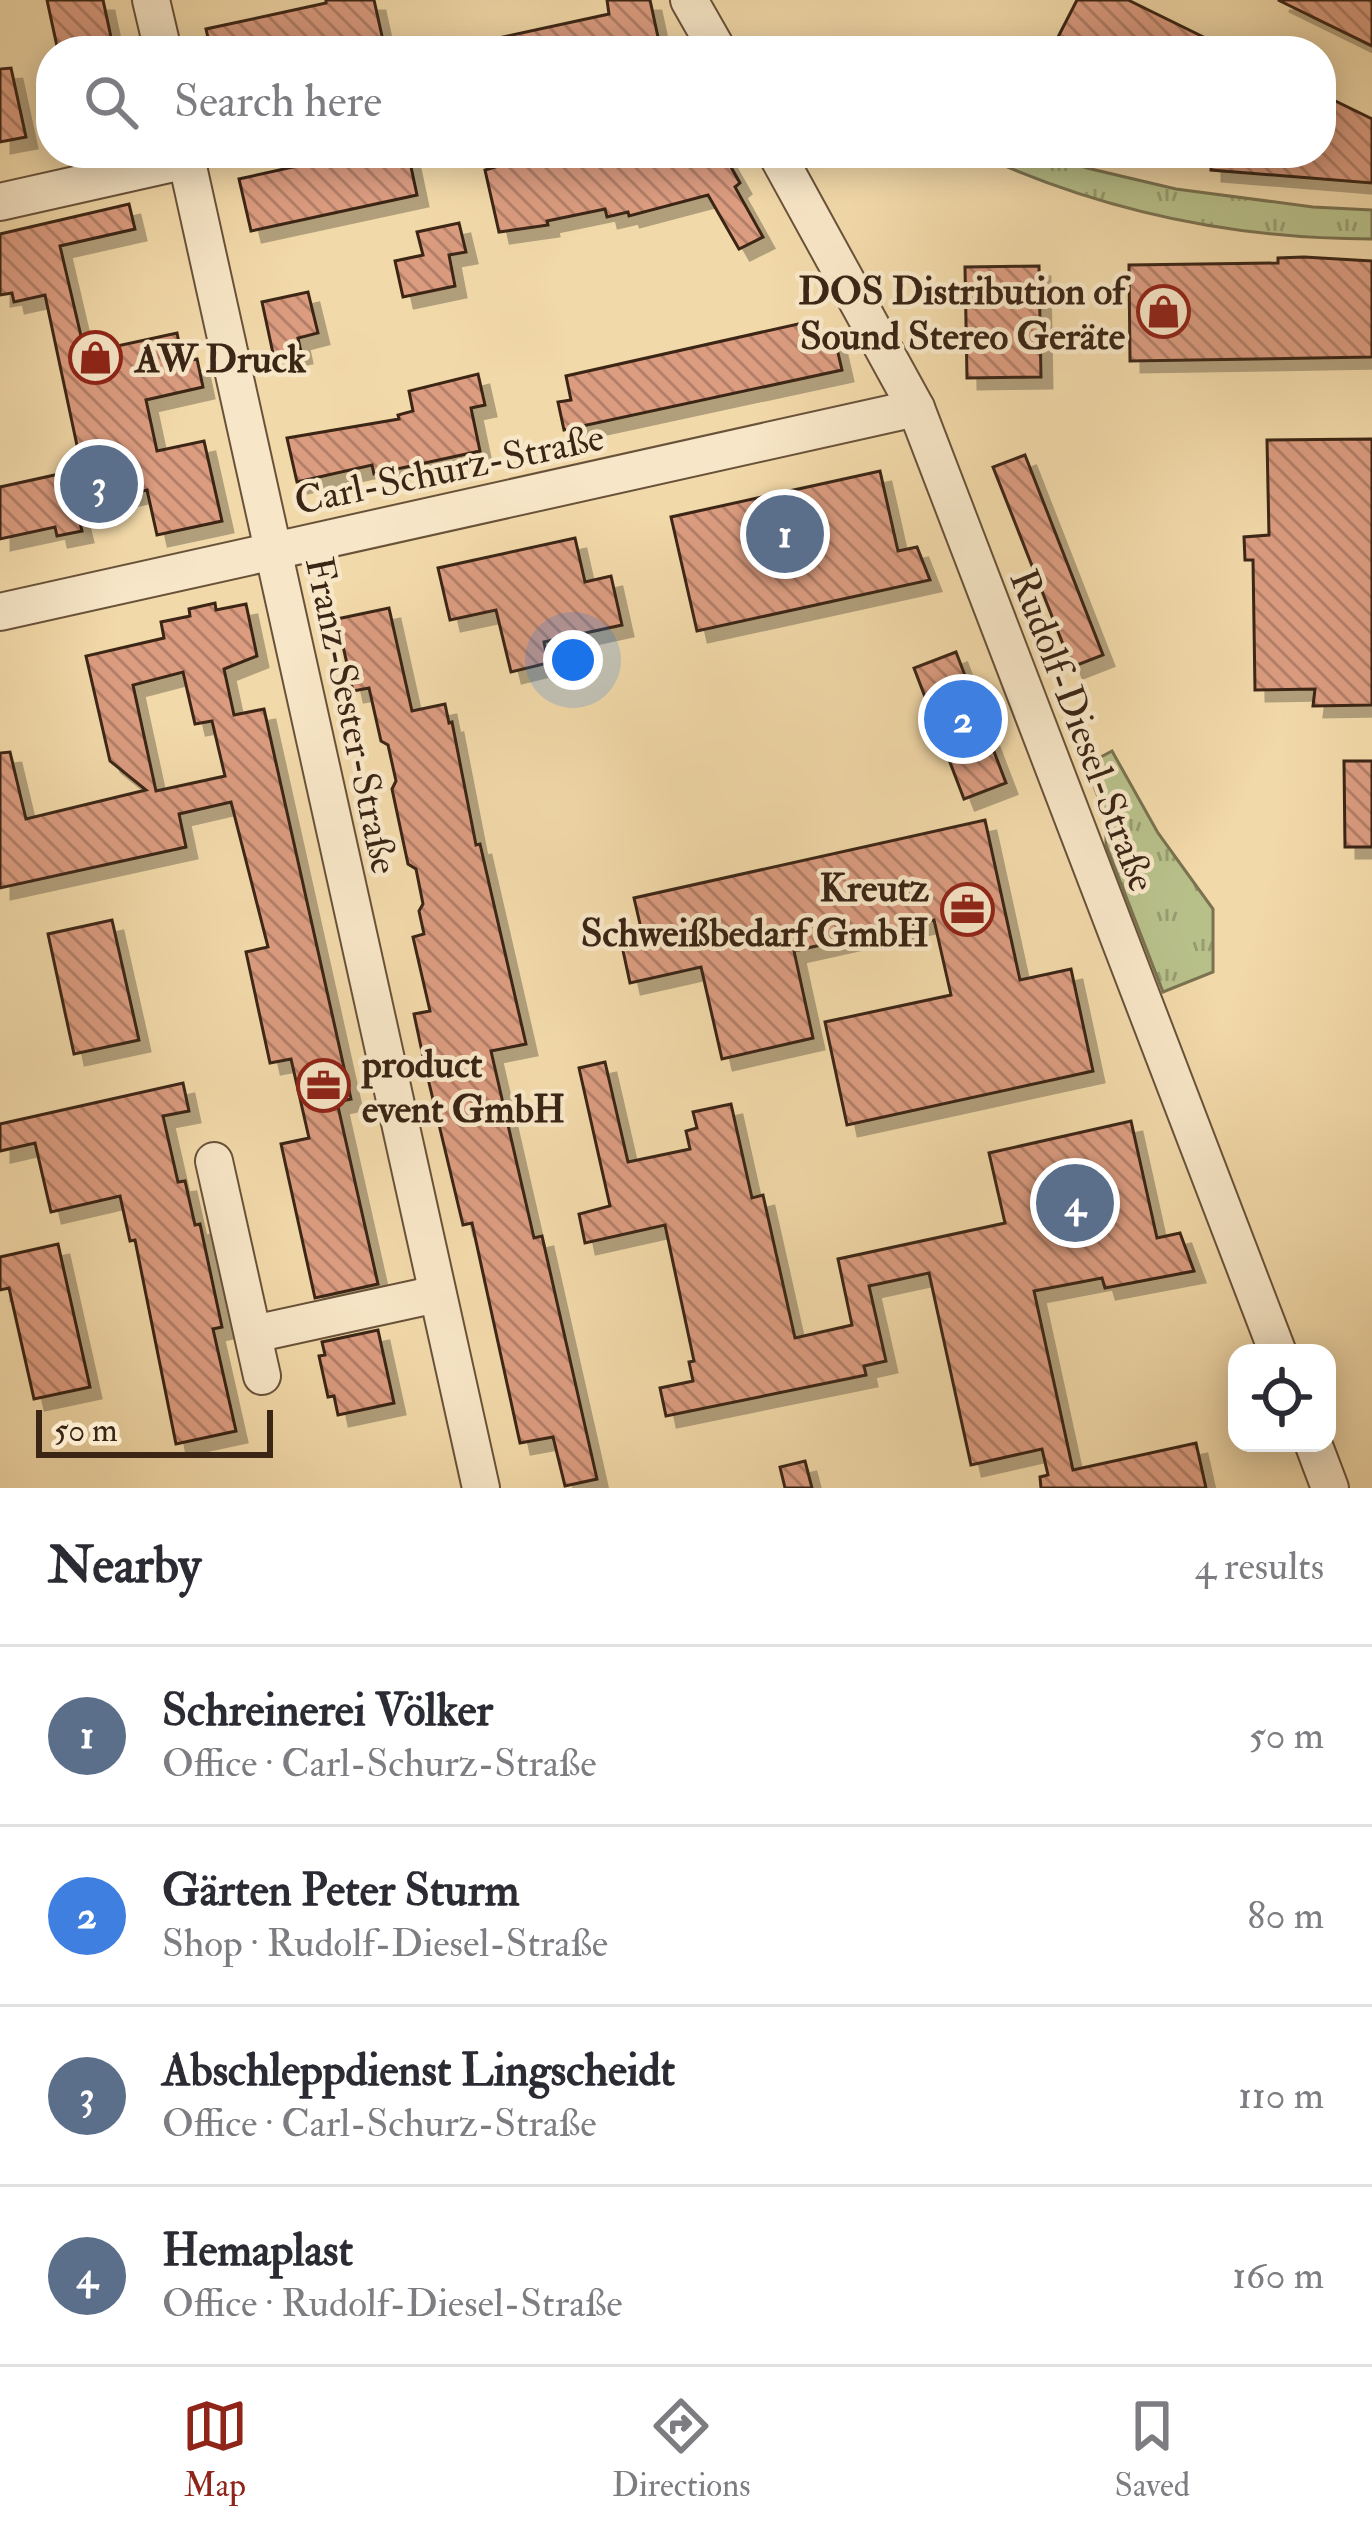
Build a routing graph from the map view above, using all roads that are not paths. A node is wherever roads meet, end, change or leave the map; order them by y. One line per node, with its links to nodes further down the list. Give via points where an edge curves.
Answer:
1 (152, 0): 3 (street)
2 (689, 0): 4 (street)
3 (160, 36)
4 (709, 36)
5 (141, 168): 8 (street)
6 (188, 168): 10 (street, Franz-Sester-Straße)
7 (785, 168): 9 (street, Rudolf-Diesel-Straße)
8 (0, 202)
9 (916, 408): 10 (street, Carl-Schurz-Straße); 15 (street, Rudolf-Diesel-Straße)
10 (273, 550): 11 (street, Carl-Schurz-Straße); 13 (street, Franz-Sester-Straße)
11 (0, 612)
12 (214, 1161): 14 (street)
13 (437, 1294): 14 (street); 18 (street, Franz-Sester-Straße)
14 (254, 1334): 16 (street)
15 (1275, 1344)
16 (262, 1376)
17 (1316, 1452): 19 (street)
18 (481, 1488)
19 (1330, 1488)

